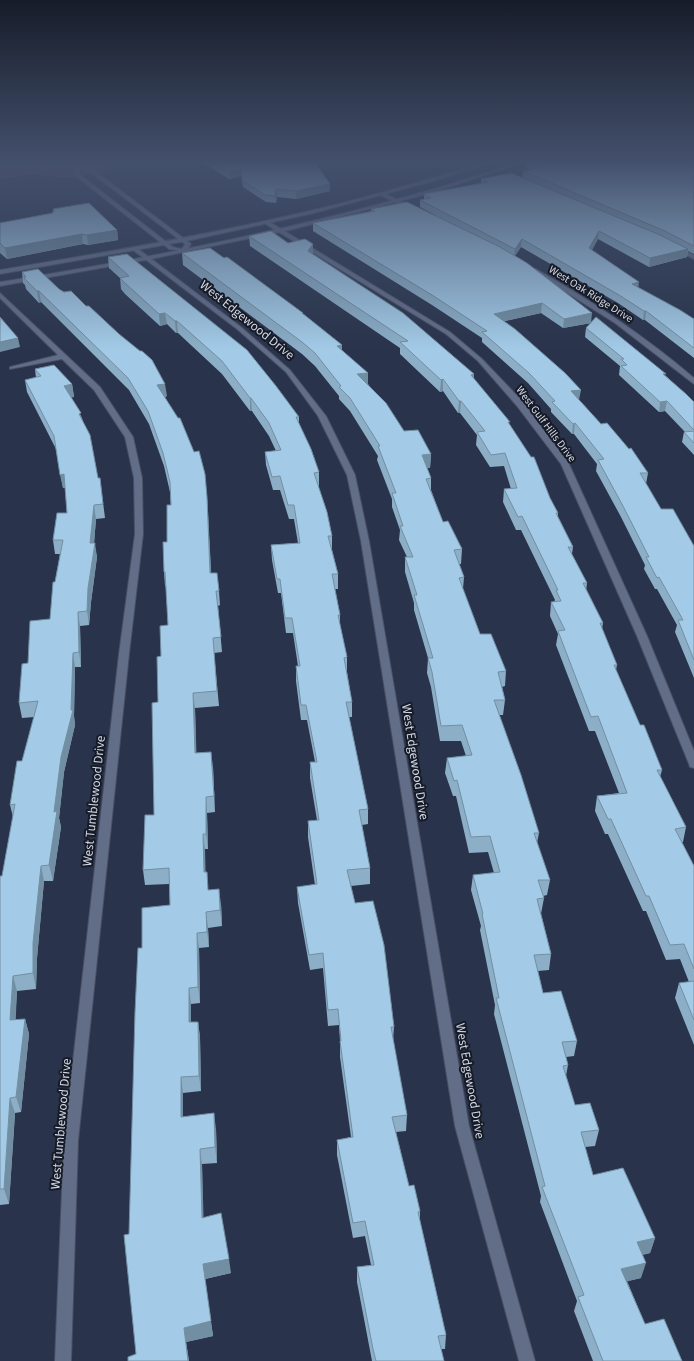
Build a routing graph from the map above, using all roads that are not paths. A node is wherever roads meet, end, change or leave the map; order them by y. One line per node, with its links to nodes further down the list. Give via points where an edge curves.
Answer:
1 (142, 225): 8 (street)
2 (163, 225): 7 (street)
3 (254, 225): 7 (street)
4 (271, 225): 6 (street, West Gulf Hills Drive)
5 (303, 225): 6 (street)
6 (281, 230): 11 (street); 21 (street, West Gulf Hills Drive, via 448,334 480,360 520,404 565,464 642,636)
7 (183, 240): 8 (street); 11 (street, via 188,244)
8 (166, 243): 10 (street); 11 (street, via 172,248)
9 (668, 244): 12 (street)
10 (135, 250): 13 (street, West Edgewood Drive); 15 (street)
11 (184, 251): 13 (street)
12 (694, 257)
13 (145, 258): 16 (street); 23 (street, West Edgewood Drive, via 239,328 288,371 322,416 351,475 365,542 462,1126)
14 (531, 269): 20 (street, West Oak Ridge Drive, via 610,316 667,357)
15 (0, 272)
16 (0, 284)
17 (0, 296): 18 (street, West Tumblewood Drive)
18 (64, 356): 19 (street); 22 (street, West Tumblewood Drive, via 97,389 130,437 138,478 140,534 124,654 71,1141)
19 (12, 368)
20 (694, 382)
21 (694, 764)
22 (63, 1361)
23 (527, 1361)

